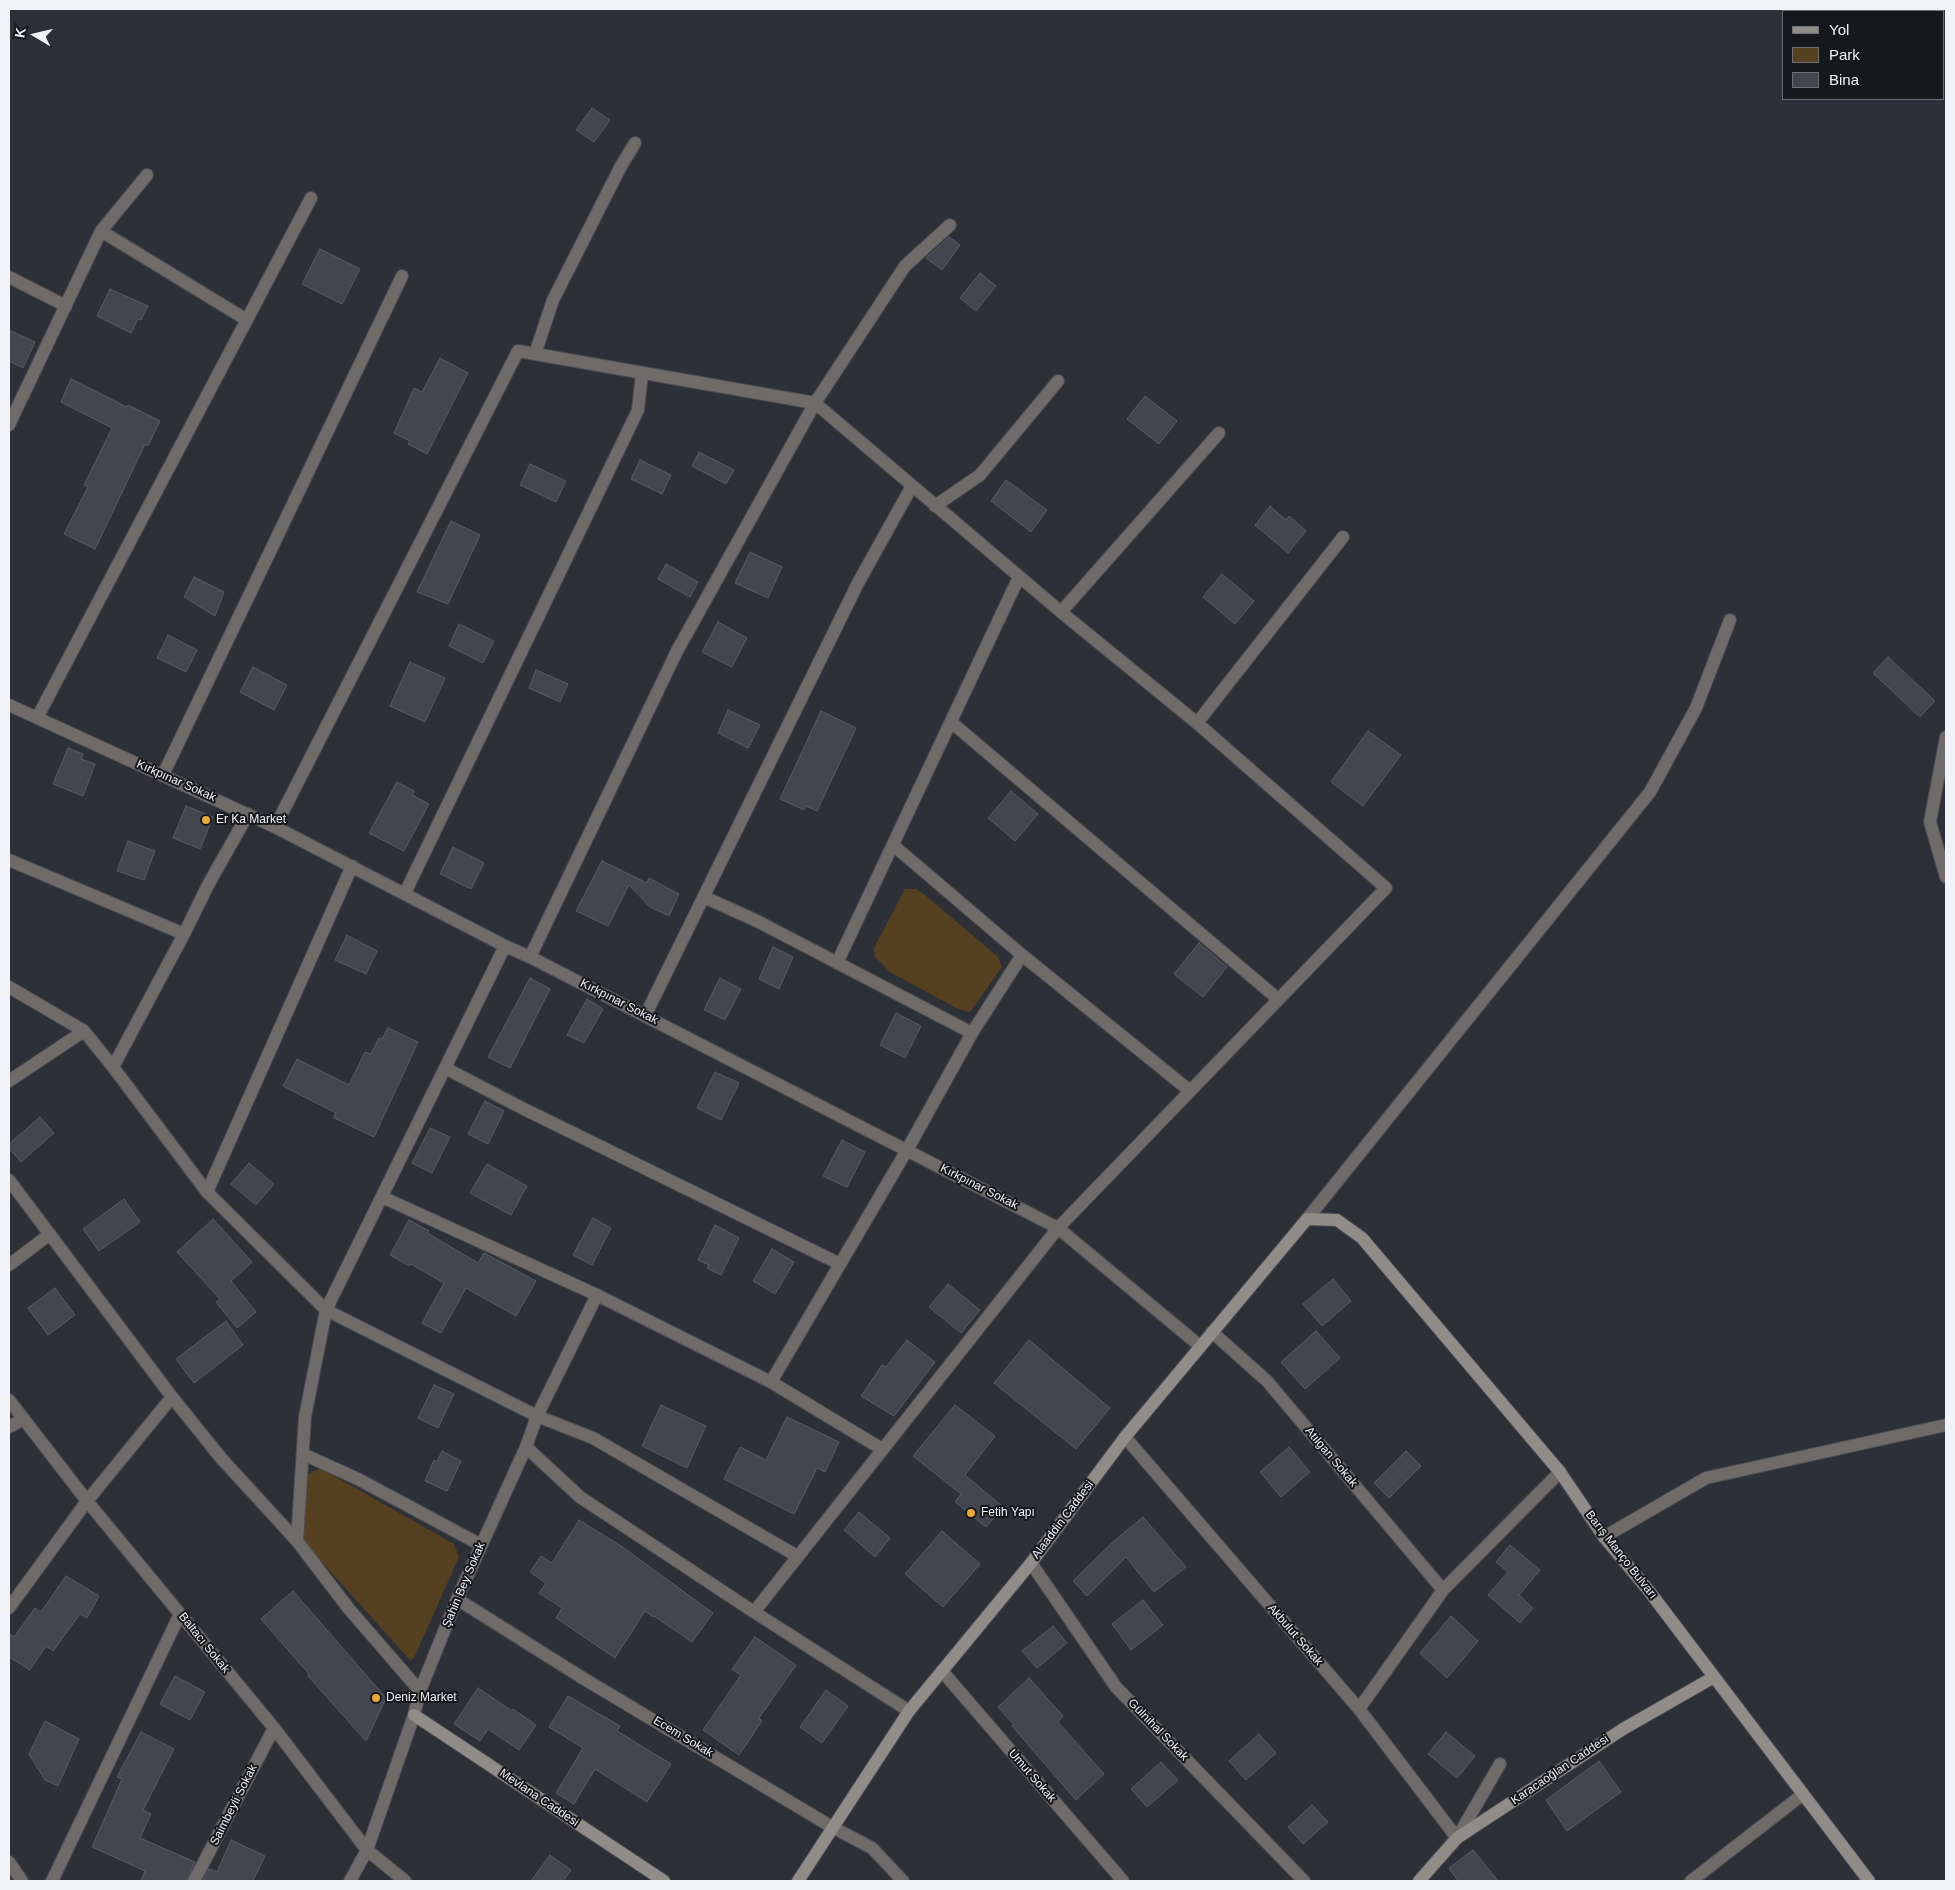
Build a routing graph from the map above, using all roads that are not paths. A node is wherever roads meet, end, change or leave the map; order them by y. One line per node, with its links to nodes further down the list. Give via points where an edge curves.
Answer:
1 (635, 143): 10 (street, via 553,300)
2 (147, 175): 5 (street)
3 (311, 198): 9 (street)
4 (950, 225): 13 (street, via 905,266)
5 (101, 232): 8 (street); 9 (street)
6 (402, 276): 27 (street)
7 (9, 277): 8 (street)
8 (66, 306): 14 (street)
9 (247, 320): 23 (street)
10 (536, 354): 11 (street); 29 (street, via 518,351)
11 (642, 373): 13 (street); 34 (street, via 638,410)
12 (1058, 381): 17 (street, via 980,475)
13 (815, 403): 16 (street); 39 (street, via 677,651)
14 (9, 425)
15 (1219, 433): 20 (street)
16 (912, 486): 17 (street); 35 (street, via 858,583)
17 (936, 506): 19 (street)
18 (1343, 538): 25 (street)
19 (1019, 577): 20 (street); 24 (street)
20 (1061, 612): 25 (street)
21 (1730, 620): 54 (street, via 1696,708 1650,792)
22 (9, 705): 23 (street, Kırkpınar Sokak)
23 (37, 718): 27 (street, Kırkpınar Sokak)
24 (951, 722): 30 (street); 42 (street)
25 (1197, 723): 42 (street, via 1386,888)
26 (1946, 737): 33 (street, via 1930,822)
27 (163, 776): 28 (street, Kırkpınar Sokak)
28 (248, 814): 29 (street, Kırkpınar Sokak); 36 (street)
29 (275, 826): 32 (street, Kırkpınar Sokak)
30 (893, 845): 38 (street); 40 (street)
31 (9, 860): 36 (street)
32 (352, 866): 34 (street, Kırkpınar Sokak); 52 (street)
33 (1946, 877)
34 (405, 893): 37 (street, Kırkpınar Sokak)
35 (704, 897): 40 (street); 43 (street)
36 (184, 934): 46 (street)
37 (505, 946): 39 (street, Kırkpınar Sokak); 47 (street)
38 (1022, 955): 45 (street); 49 (street)
39 (530, 957): 43 (street, Kırkpınar Sokak)
40 (837, 962): 45 (street)
41 (9, 987): 44 (street)
42 (1278, 999): 49 (street)
43 (645, 1016): 50 (street, Kırkpınar Sokak)
44 (84, 1031): 46 (street); 48 (street)
45 (972, 1032): 50 (street)
46 (114, 1067): 52 (street)
47 (445, 1068): 53 (street); 57 (street)
48 (9, 1081)
49 (1190, 1091): 55 (street)
50 (906, 1150): 55 (street, Kırkpınar Sokak); 57 (street)
51 (9, 1180): 56 (street)
52 (207, 1192): 60 (street)
53 (382, 1197): 59 (street); 60 (street)
54 (1307, 1219): 61 (street, Alaaddin Caddesi); 74 (street, Barış Manço Bulvarı, via 1336,1220 1362,1238)
55 (1058, 1228): 62 (street, Kırkpınar Sokak); 72 (street)
56 (50, 1234): 58 (street); 64 (street)
57 (840, 1264): 63 (street)
58 (9, 1265)
59 (597, 1295): 63 (street); 66 (street, Şahin Bey Sokak)
60 (326, 1310): 66 (street); 73 (street, via 305,1417)
61 (1212, 1332): 62 (street, Alaaddin Caddesi); 81 (street, Atılgan Sokak, via 1267,1381)
62 (1200, 1346): 70 (street, Alaaddin Caddesi)
63 (771, 1382): 72 (street)
64 (172, 1397): 75 (street); 77 (street, via 221,1458)
65 (9, 1400): 67 (street, Baltacı Sokak)
66 (537, 1416): 71 (street, Şahin Bey Sokak); 79 (street, via 593,1438)
67 (24, 1419): 69 (street); 75 (street, Baltacı Sokak)
68 (1946, 1425): 76 (street, via 1706,1478)
69 (9, 1427)
70 (1125, 1437): 80 (street, Alaaddin Caddesi); 89 (street, Akbulut Sokak)
71 (526, 1447): 78 (street, Şahin Bey Sokak); 84 (street, via 580,1497)
72 (882, 1449): 79 (street)
73 (303, 1454): 77 (street); 78 (street, via 358,1479)
74 (1560, 1472): 76 (street, Barış Manço Bulvarı); 81 (street)
75 (87, 1501): 83 (street); 85 (street, Baltacı Sokak)
76 (1604, 1537): 87 (street, Barış Manço Bulvarı)
77 (297, 1542): 88 (street)
78 (481, 1545): 82 (street, Şahin Bey Sokak)
79 (797, 1556): 84 (street)
80 (1031, 1563): 86 (street, Alaaddin Caddesi); 108 (street, Gülnihal Sokak, via 1116,1687)
81 (1443, 1590): 89 (street)
82 (457, 1599): 88 (street, Şahin Bey Sokak); 95 (street, Ecem Sokak)
83 (9, 1608)
84 (754, 1612): 90 (street)
85 (180, 1614): 92 (street, Baltacı Sokak); 100 (street)
86 (942, 1671): 90 (street, Alaaddin Caddesi); 107 (street, Umut Sokak)
87 (1714, 1677): 94 (street, Barış Manço Bulvarı); 96 (street, Karacaoğlan Caddesi, via 1623,1729)
88 (420, 1691): 91 (street, Şahin Bey Sokak)
89 (1359, 1709): 96 (street, Akbulut Sokak)
90 (909, 1711): 95 (street, Alaaddin Caddesi)
91 (414, 1715): 97 (street, Şahin Bey Sokak); 104 (street, Mevlana Caddesi)
92 (274, 1728): 97 (street, Baltacı Sokak); 101 (street, Saimbeyli Sokak)
93 (1500, 1764): 96 (street)
94 (1802, 1795): 110 (street); 111 (street, Barış Manço Bulvarı)
95 (832, 1827): 105 (street, Alaaddin Caddesi); 106 (street, Ecem Sokak, via 872,1848)
96 (1457, 1838): 109 (street, Karacaoğlan Caddesi)
97 (367, 1850): 102 (street, Şahin Bey Sokak); 103 (street, Baltacı Sokak)
98 (9, 1862): 99 (street)
99 (22, 1881)
100 (52, 1881)
101 (194, 1881)
102 (350, 1881)
103 (405, 1881)
104 (664, 1881)
105 (798, 1881)
106 (903, 1881)
107 (1122, 1881)
108 (1304, 1881)
109 (1419, 1881)
110 (1691, 1881)
111 (1869, 1881)

